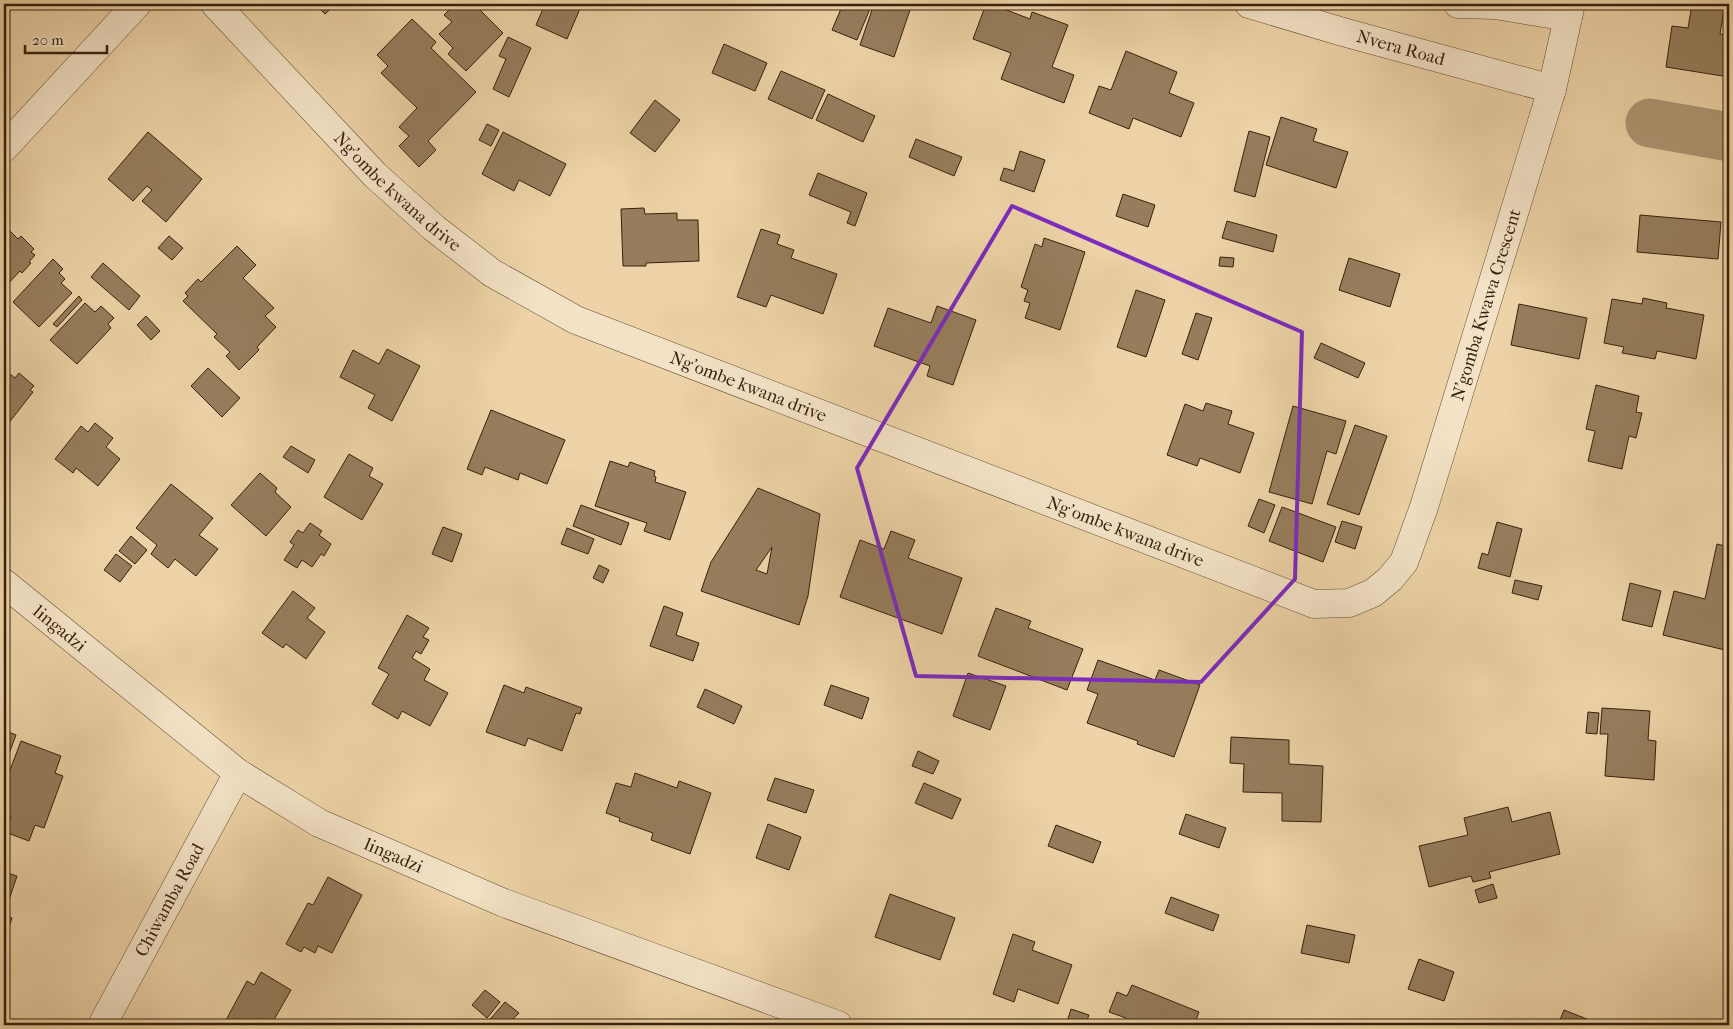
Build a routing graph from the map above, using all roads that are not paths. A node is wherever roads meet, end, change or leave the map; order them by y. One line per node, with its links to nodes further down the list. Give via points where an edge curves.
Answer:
1 (137, 4): 8 (street)
2 (215, 4): 10 (street, Ng'ombe kwana drive, via 375,175 434,228 492,273 576,320 1314,604 1349,603)
3 (1249, 4): 6 (street, Nvera Road)
4 (1458, 4): 5 (street)
5 (1569, 11): 7 (street, N'gomba Kwawa Crescent)
6 (1310, 13): 7 (street, Nvera Road)
7 (1552, 89): 10 (street, N'gomba Kwawa Crescent, via 1424,507 1404,562)
8 (4, 148)
9 (4, 584): 11 (street, lingadzi)
10 (1372, 593)
11 (238, 773): 12 (street, lingadzi, via 319,823 448,880); 13 (street, Chiwamba Road)
12 (787, 1016): 14 (street, lingadzi)
13 (102, 1025)
14 (838, 1025)

